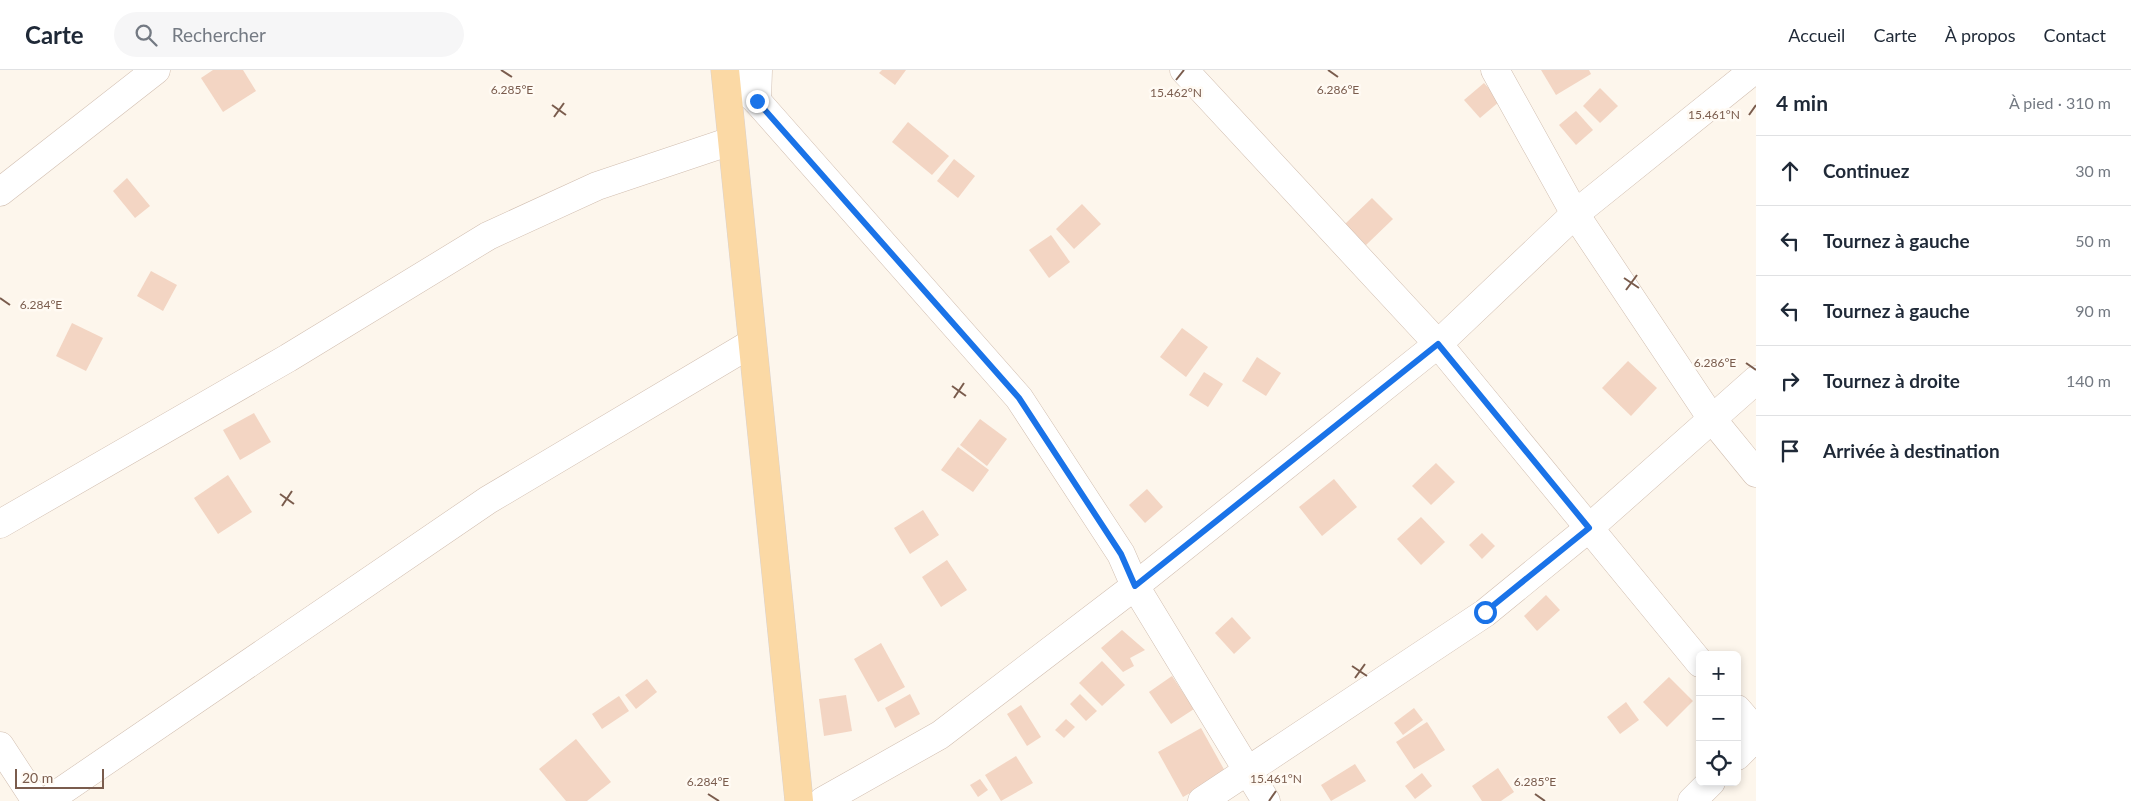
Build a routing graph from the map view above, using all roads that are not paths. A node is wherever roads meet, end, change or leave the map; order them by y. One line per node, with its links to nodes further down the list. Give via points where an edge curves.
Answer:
1 (156, 70): 9 (street)
2 (726, 70): 7 (street); 8 (main road)
3 (758, 70): 7 (street)
4 (1184, 70): 12 (street)
5 (1495, 70): 10 (street)
6 (1754, 70): 10 (street)
7 (757, 101): 18 (street, via 1019,398 1121,554)
8 (731, 141): 11 (main road); 16 (street, via 597,186 488,236 288,358)
9 (0, 192)
10 (1575, 214): 12 (street); 14 (street)
11 (752, 342): 28 (street, via 488,500); 29 (main road)
12 (1438, 344): 17 (street); 18 (street)
13 (1756, 380): 14 (street)
14 (1712, 419): 15 (street); 17 (street)
15 (1756, 473)
16 (0, 524)
17 (1589, 528): 19 (street); 25 (street, via 1485,612)
18 (1135, 586): 25 (street); 30 (street, via 940,735)
19 (1696, 658)
20 (1741, 713): 21 (street)
21 (1756, 731)
22 (1756, 737): 24 (street)
23 (0, 746): 27 (street)
24 (1741, 752)
25 (1247, 770): 31 (street); 32 (street)
26 (1707, 786): 33 (street)
27 (36, 801)
28 (47, 801)
29 (799, 801)
30 (823, 801)
31 (1202, 801)
32 (1266, 801)
33 (1692, 801)

